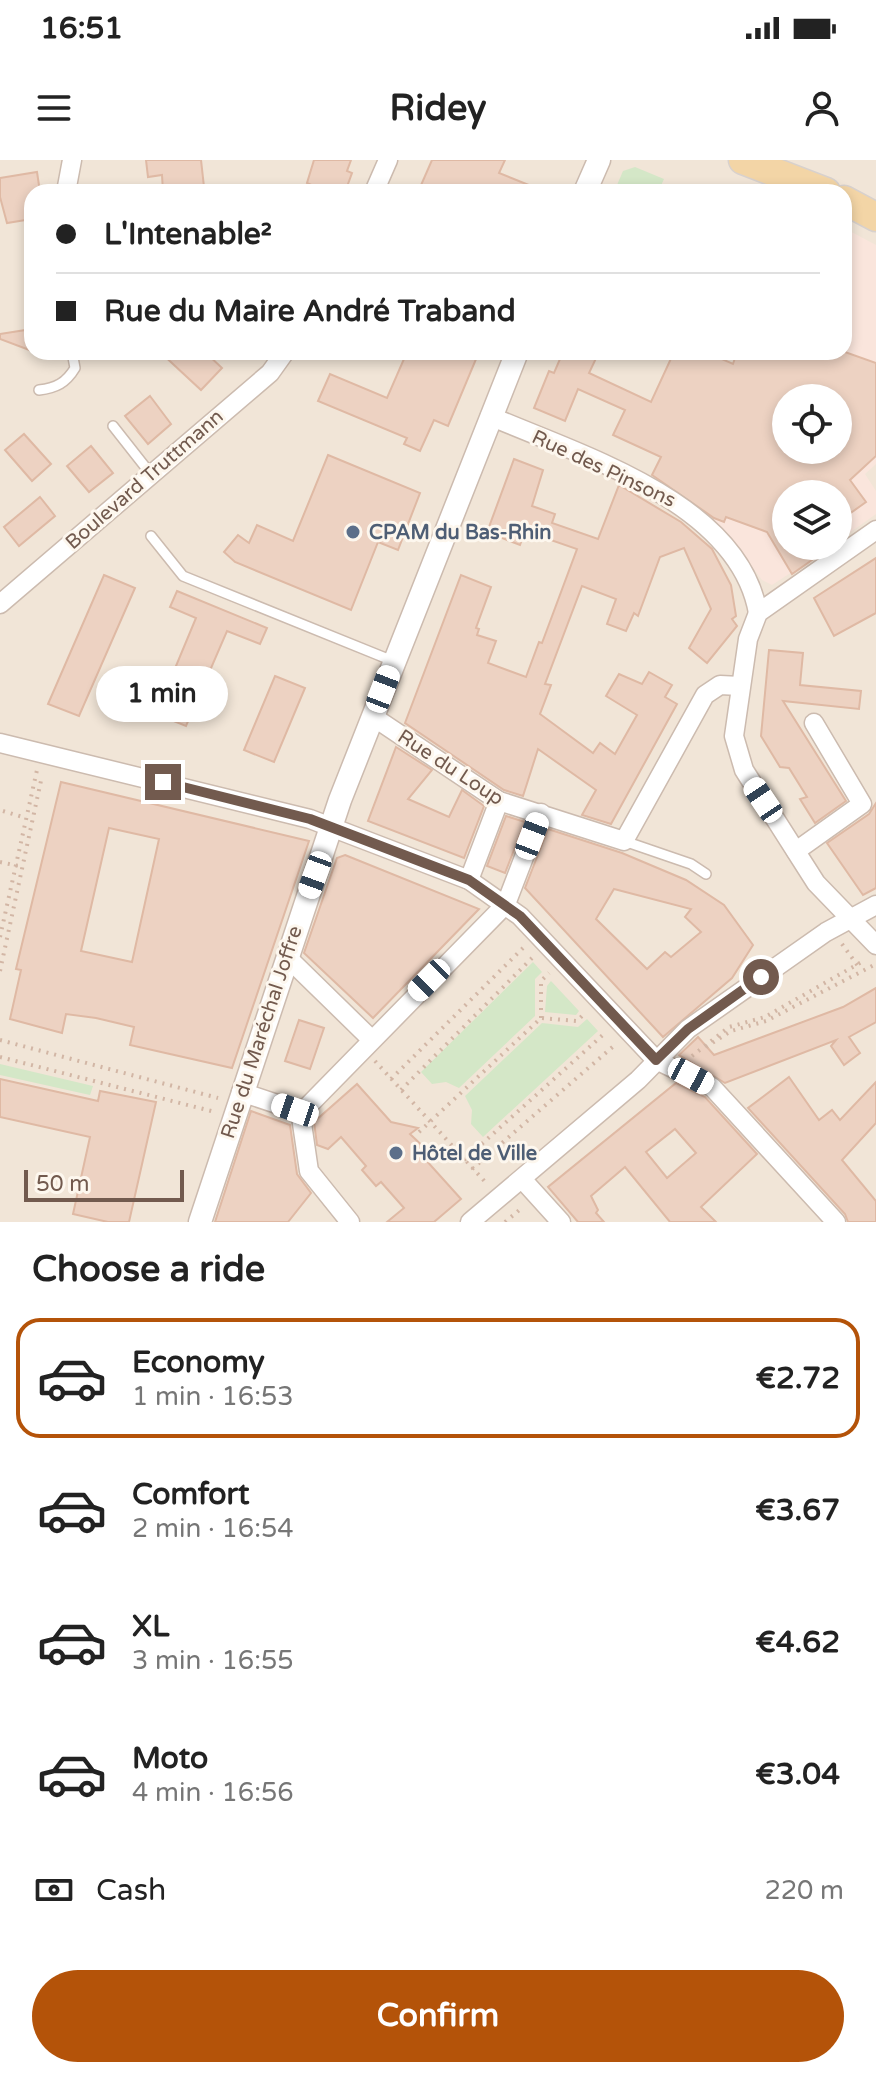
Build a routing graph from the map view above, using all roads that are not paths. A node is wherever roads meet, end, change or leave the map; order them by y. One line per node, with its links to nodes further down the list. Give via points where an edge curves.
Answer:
1 (72, 160): 5 (street)
2 (388, 160): 6 (street)
3 (599, 160): 7 (street)
4 (743, 160): 8 (main road)
5 (68, 184)
6 (378, 184)
7 (588, 184)
8 (805, 184)
9 (852, 204): 10 (main road)
10 (876, 217)
11 (74, 360): 14 (lane, via 69,378 56,388)
12 (279, 360): 17 (street, Boulevard Truttmann)
13 (514, 360): 15 (street, Rue du Maréchal Joffre)
14 (39, 390)
15 (490, 416): 21 (street, Rue des Pinsons, via 684,506 705,522 732,558); 22 (street, Rue du Maréchal Joffre)
16 (113, 426): 17 (lane)
17 (150, 473): 20 (street, Boulevard Truttmann)
18 (876, 530): 21 (street)
19 (151, 536): 22 (lane, via 183,576)
20 (0, 604)
21 (758, 613): 23 (street)
22 (393, 661): 24 (street, Rue du Maréchal Joffre)
23 (740, 686): 30 (street, via 714,687 701,700); 31 (street, via 734,736 738,757)
24 (372, 716): 27 (street, Rue du Loup); 29 (street, Rue du Maréchal Joffre)
25 (814, 723): 31 (street, via 862,804)
26 (0, 743): 29 (street)
27 (499, 801): 28 (street, Rue du Loup); 33 (street)
28 (541, 813): 30 (street, Rue du Loup); 34 (street)
29 (331, 827): 33 (street); 38 (street, Rue du Maréchal Joffre)
30 (624, 841): 32 (lane)
31 (796, 851): 36 (street, via 823,893)
32 (706, 874)
33 (469, 880): 34 (street)
34 (506, 904): 39 (street); 40 (street)
35 (876, 905): 36 (street)
36 (848, 919): 37 (street); 40 (street, via 688,1029)
37 (876, 945)
38 (286, 956): 39 (street); 42 (street, Rue du Maréchal Joffre)
39 (367, 1043): 41 (street)
40 (656, 1060): 43 (street); 48 (street, via 712,1087)
41 (300, 1110): 42 (street); 46 (street, via 309,1171)
42 (229, 1117): 44 (street, Rue du Maréchal Joffre)
43 (522, 1179): 45 (street); 47 (street)
44 (201, 1207)
45 (478, 1220)
46 (350, 1222)
47 (561, 1222)
48 (836, 1222)

